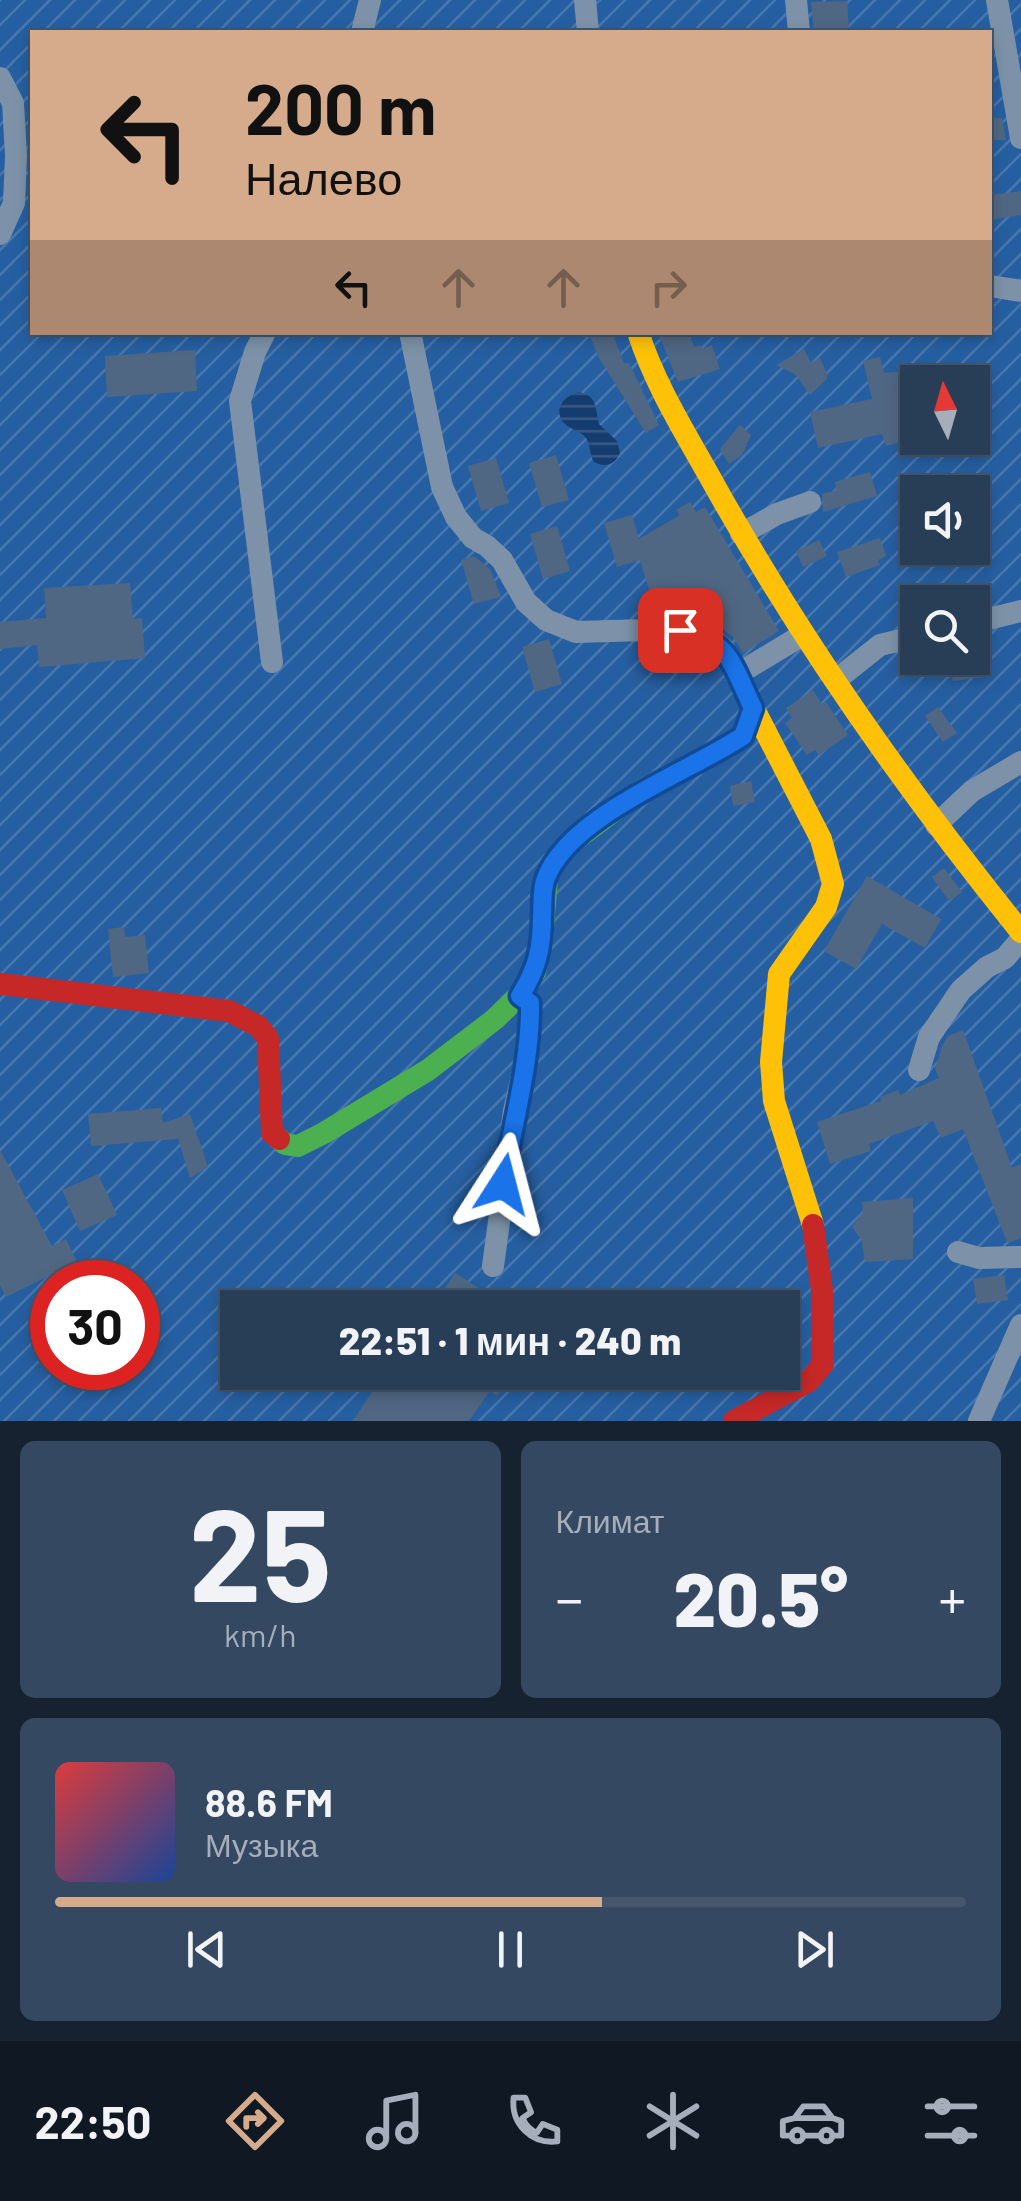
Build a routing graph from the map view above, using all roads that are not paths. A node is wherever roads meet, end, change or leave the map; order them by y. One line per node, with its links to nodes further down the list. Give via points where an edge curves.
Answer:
1 (370, 0): 5 (street)
2 (585, 0): 6 (street)
3 (796, 0): 7 (street)
4 (998, 0): 8 (street)
5 (362, 30)
6 (588, 30)
7 (799, 30)
8 (1012, 31): 10 (street)
9 (0, 78): 11 (street, via 16,120 14,203)
10 (1021, 138)
11 (0, 234)
12 (992, 286): 13 (street)
13 (1021, 291)
14 (264, 335): 23 (street, via 240,401)
15 (411, 335): 24 (street, via 442,487 456,517 502,560 526,602 546,620 576,632 680,630 707,636 724,649)
16 (639, 335): 18 (street)
17 (810, 502): 18 (street)
18 (740, 534): 21 (street)
19 (1021, 611): 20 (street)
20 (990, 618)
21 (804, 634): 24 (street); 25 (street)
22 (900, 640): 25 (street, via 880,645)
23 (272, 662)
24 (736, 675): 26 (street)
25 (836, 680): 28 (street)
26 (753, 708): 31 (street, via 743,736 647,787 564,848 543,885 542,946); 37 (street, via 821,840 833,884 826,907 780,974 771,1062 774,1101 811,1211 824,1349 823,1364 809,1382)
27 (1021, 762): 28 (street, via 972,790)
28 (936, 826): 29 (street)
29 (1021, 936): 32 (street, via 1005,958 962,990 928,1038)
30 (0, 984): 31 (street, via 188,1004 245,1017 268,1038 272,1133 298,1146 487,1029)
31 (520, 996): 35 (street, via 530,1003 526,1059)
32 (919, 1070)
33 (958, 1252): 34 (street)
34 (1021, 1257)
35 (493, 1266)
36 (1021, 1325): 38 (street)
37 (734, 1421)
38 (980, 1421)

